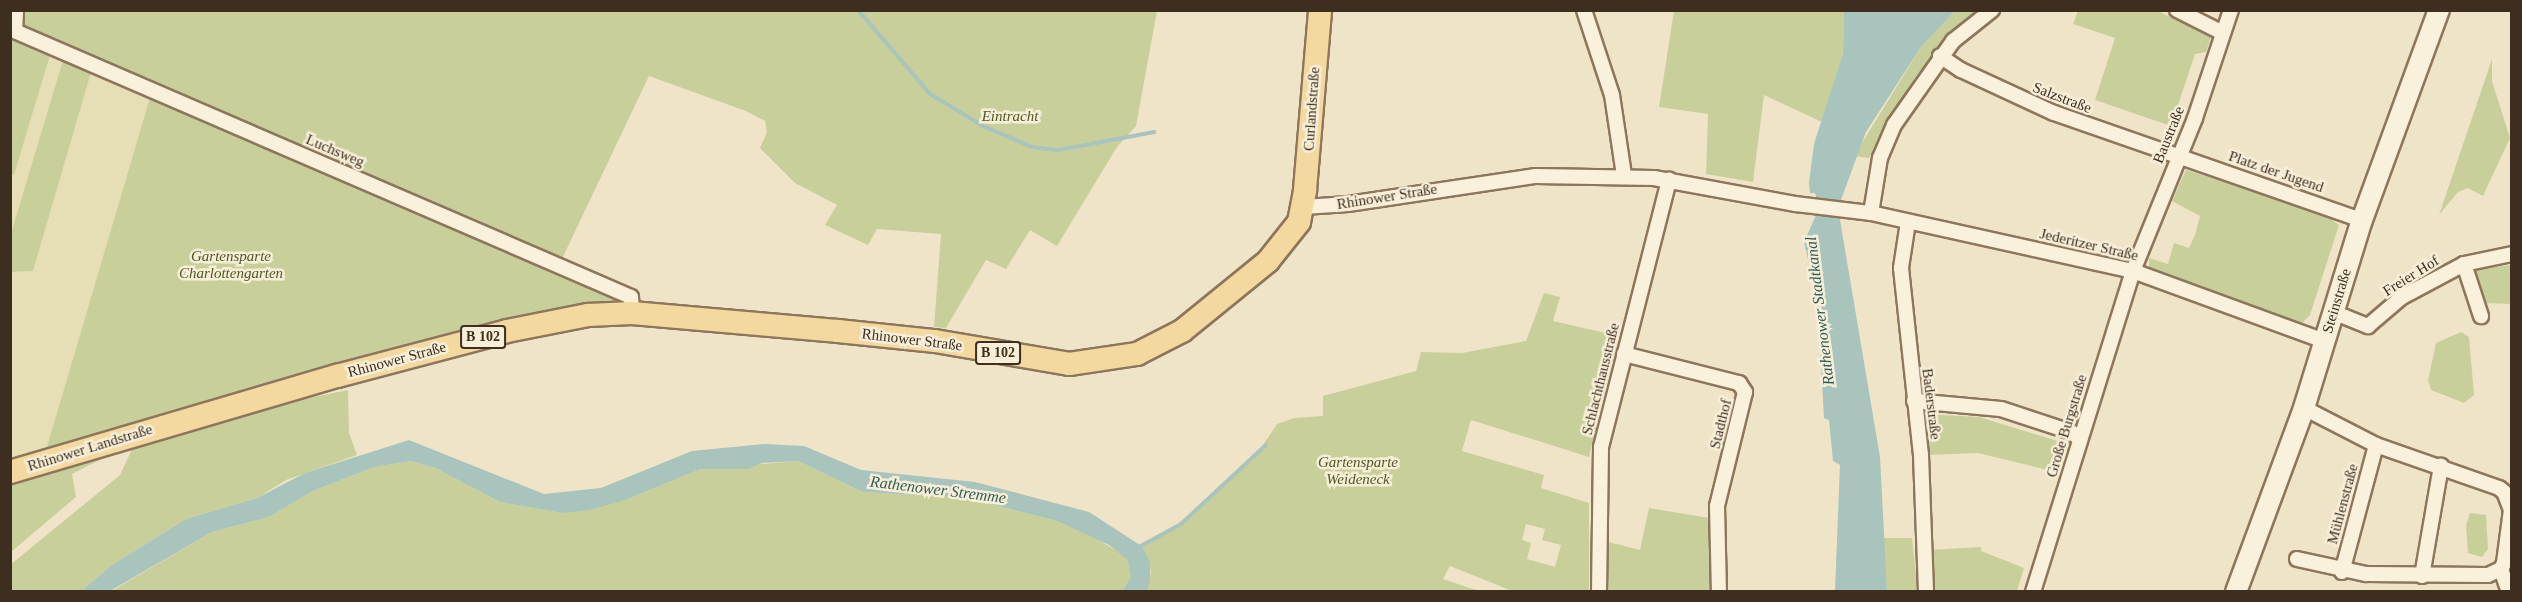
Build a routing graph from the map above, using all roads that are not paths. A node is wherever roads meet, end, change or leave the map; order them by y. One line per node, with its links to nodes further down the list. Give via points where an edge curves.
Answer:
1 (16, 10): 8 (street)
2 (1320, 10): 14 (main road, Curlandstraße / B 102)
3 (1584, 10): 12 (street, via 1612,95)
4 (1992, 10): 10 (street)
5 (2177, 10): 9 (street)
6 (2231, 10): 9 (street, Baustraße)
7 (2439, 10): 17 (main road, Steinstraße)
8 (13, 30): 23 (street, Luchsweg, via 631,297)
9 (2223, 33): 11 (street, Baustraße)
10 (1940, 56): 11 (street, Salzstraße, via 2027,102); 16 (street, via 1894,125 1880,158)
11 (2178, 157): 17 (street, Platz der Jugend); 21 (street, Baustraße)
12 (1624, 175): 13 (street, Rhinower Straße); 14 (street, Rhinower Straße, via 1488,180 1348,204)
13 (1669, 180): 15 (street, Rhinower Straße); 26 (street, Schlachthausstraße)
14 (1304, 207): 23 (main road, Rhinower Straße / B 102, via 1293,231 1275,254 1182,331 1137,354 1110,361 1050,363 935,341)
15 (1838, 208): 16 (street, Jederitzer Straße)
16 (1871, 213): 18 (street, Jederitzer Straße)
17 (2362, 220): 22 (main road, Steinstraße)
18 (1908, 222): 21 (street, Jederitzer Straße); 27 (street, Baderstraße, via 1901,268)
19 (2511, 254): 20 (street, Freier Hof)
20 (2464, 264): 22 (street, Freier Hof, via 2402,297 2368,326); 24 (street)
21 (2133, 271): 25 (street, Jederitzer Straße); 30 (street, Große Burgstraße)
22 (2333, 312): 25 (main road, Steinstraße)
23 (632, 313): 29 (main road, Rhinower Straße / B 102, via 576,316 507,331)
24 (2481, 316)
25 (2324, 341): 28 (main road, Steinstraße)
26 (1624, 354): 38 (street, Schlachthausstraße, via 1599,460); 39 (street, Stadthof, via 1739,383 1745,392 1717,506)
27 (1914, 401): 30 (street, via 2001,409 2071,432); 40 (street, Baderstraße)
28 (2304, 408): 31 (street); 42 (main road, Steinstraße)
29 (169, 424): 33 (main road, Rhinower Landstraße / B 102)
30 (2080, 439): 41 (street, Große Burgstraße)
31 (2376, 446): 32 (street); 36 (street, Mühlenstraße)
32 (2441, 466): 35 (street, via 2499,488 2510,502); 37 (street)
33 (10, 472)
34 (2297, 559): 36 (street)
35 (2501, 569): 37 (street, via 2488,575); 43 (street)
36 (2342, 572): 37 (street)
37 (2422, 576)
38 (1599, 591)
39 (1719, 591)
40 (1926, 591)
41 (2033, 591)
42 (2236, 591)
43 (2509, 591)

